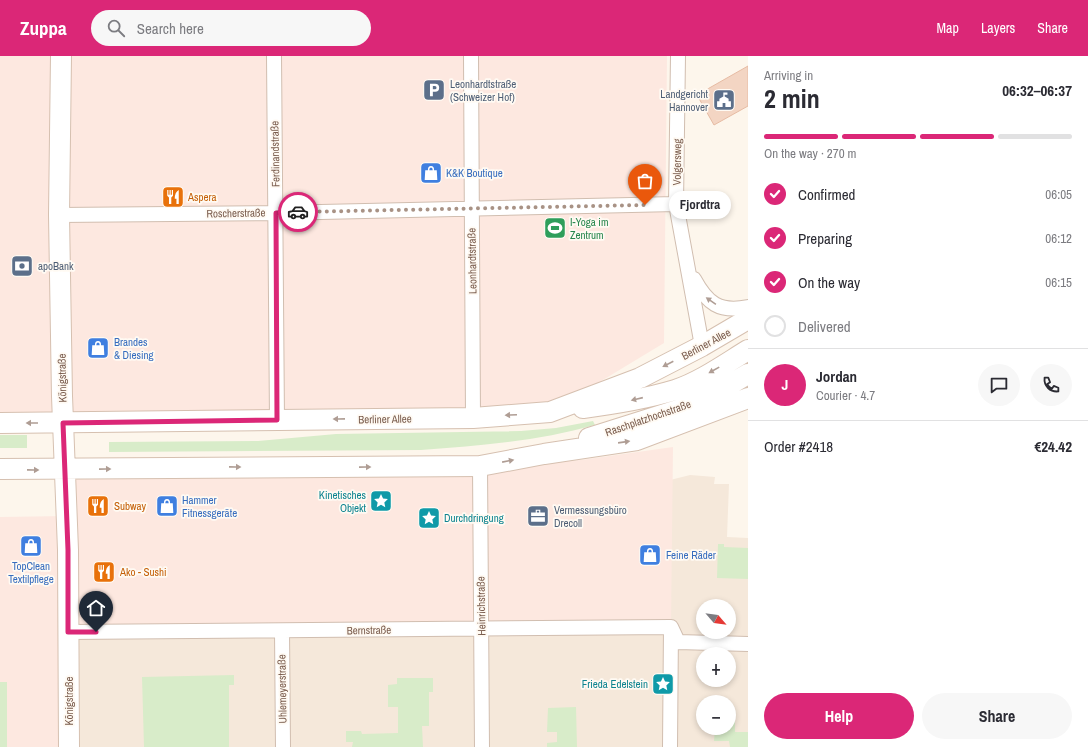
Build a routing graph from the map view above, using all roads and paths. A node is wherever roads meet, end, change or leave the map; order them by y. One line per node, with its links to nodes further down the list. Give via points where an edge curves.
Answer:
1 (61, 56): 8 (main road, Königstraße)
2 (274, 56): 7 (street, Ferdinandstraße)
3 (471, 56): 6 (street, Leonhardtstraße)
4 (678, 56): 5 (street, Volgersweg)
5 (676, 204): 6 (street, Roscherstraße); 9 (street, Volgersweg)
6 (471, 209): 7 (street, Roscherstraße); 17 (street, Leonhardtstraße)
7 (276, 213): 8 (street, Roscherstraße); 18 (street, Ferdinandstraße)
8 (59, 215): 20 (main road, Königstraße)
9 (687, 267): 10 (street, Volgersweg, one-way to 9, via 724,308 708,301); 12 (street, Volgersweg)
10 (748, 308)
11 (748, 319): 12 (main road, Berliner Allee)
12 (702, 346): 16 (main road, Berliner Allee, one-way to 16, via 640,378)
13 (748, 350): 16 (main road, Raschplatzhochstraße, one-way to 16, via 715,371 676,390 619,403)
14 (748, 374): 21 (main road, Raschplatzhochstraße, via 684,408)
15 (748, 398): 21 (main road, one-way to 15, via 636,440)
16 (550, 412): 17 (main road, Berliner Allee, one-way to 17)
17 (473, 418): 18 (main road, Berliner Allee, one-way to 18)
18 (277, 420): 20 (main road, Berliner Allee)
19 (0, 423): 20 (main road, Berliner Allee, one-way to 19)
20 (63, 423): 24 (main road, Königstraße)
21 (544, 454): 22 (main road, one-way to 21)
22 (480, 466): 24 (main road, one-way to 22); 26 (street, Heinrichstraße)
23 (0, 469): 24 (main road, one-way to 24)
24 (66, 470): 28 (main road, Königstraße)
25 (671, 627): 26 (street, Bernstraße); 29 (street, via 678,642); 33 (street)
26 (481, 629): 27 (street, Bernstraße); 32 (street, Heinrichstraße)
27 (282, 631): 28 (street, Bernstraße); 31 (street, Uhlemeyerstraße)
28 (68, 632): 30 (main road, Königstraße)
29 (748, 644)
30 (69, 747)
31 (283, 747)
32 (482, 747)
33 (670, 747)

